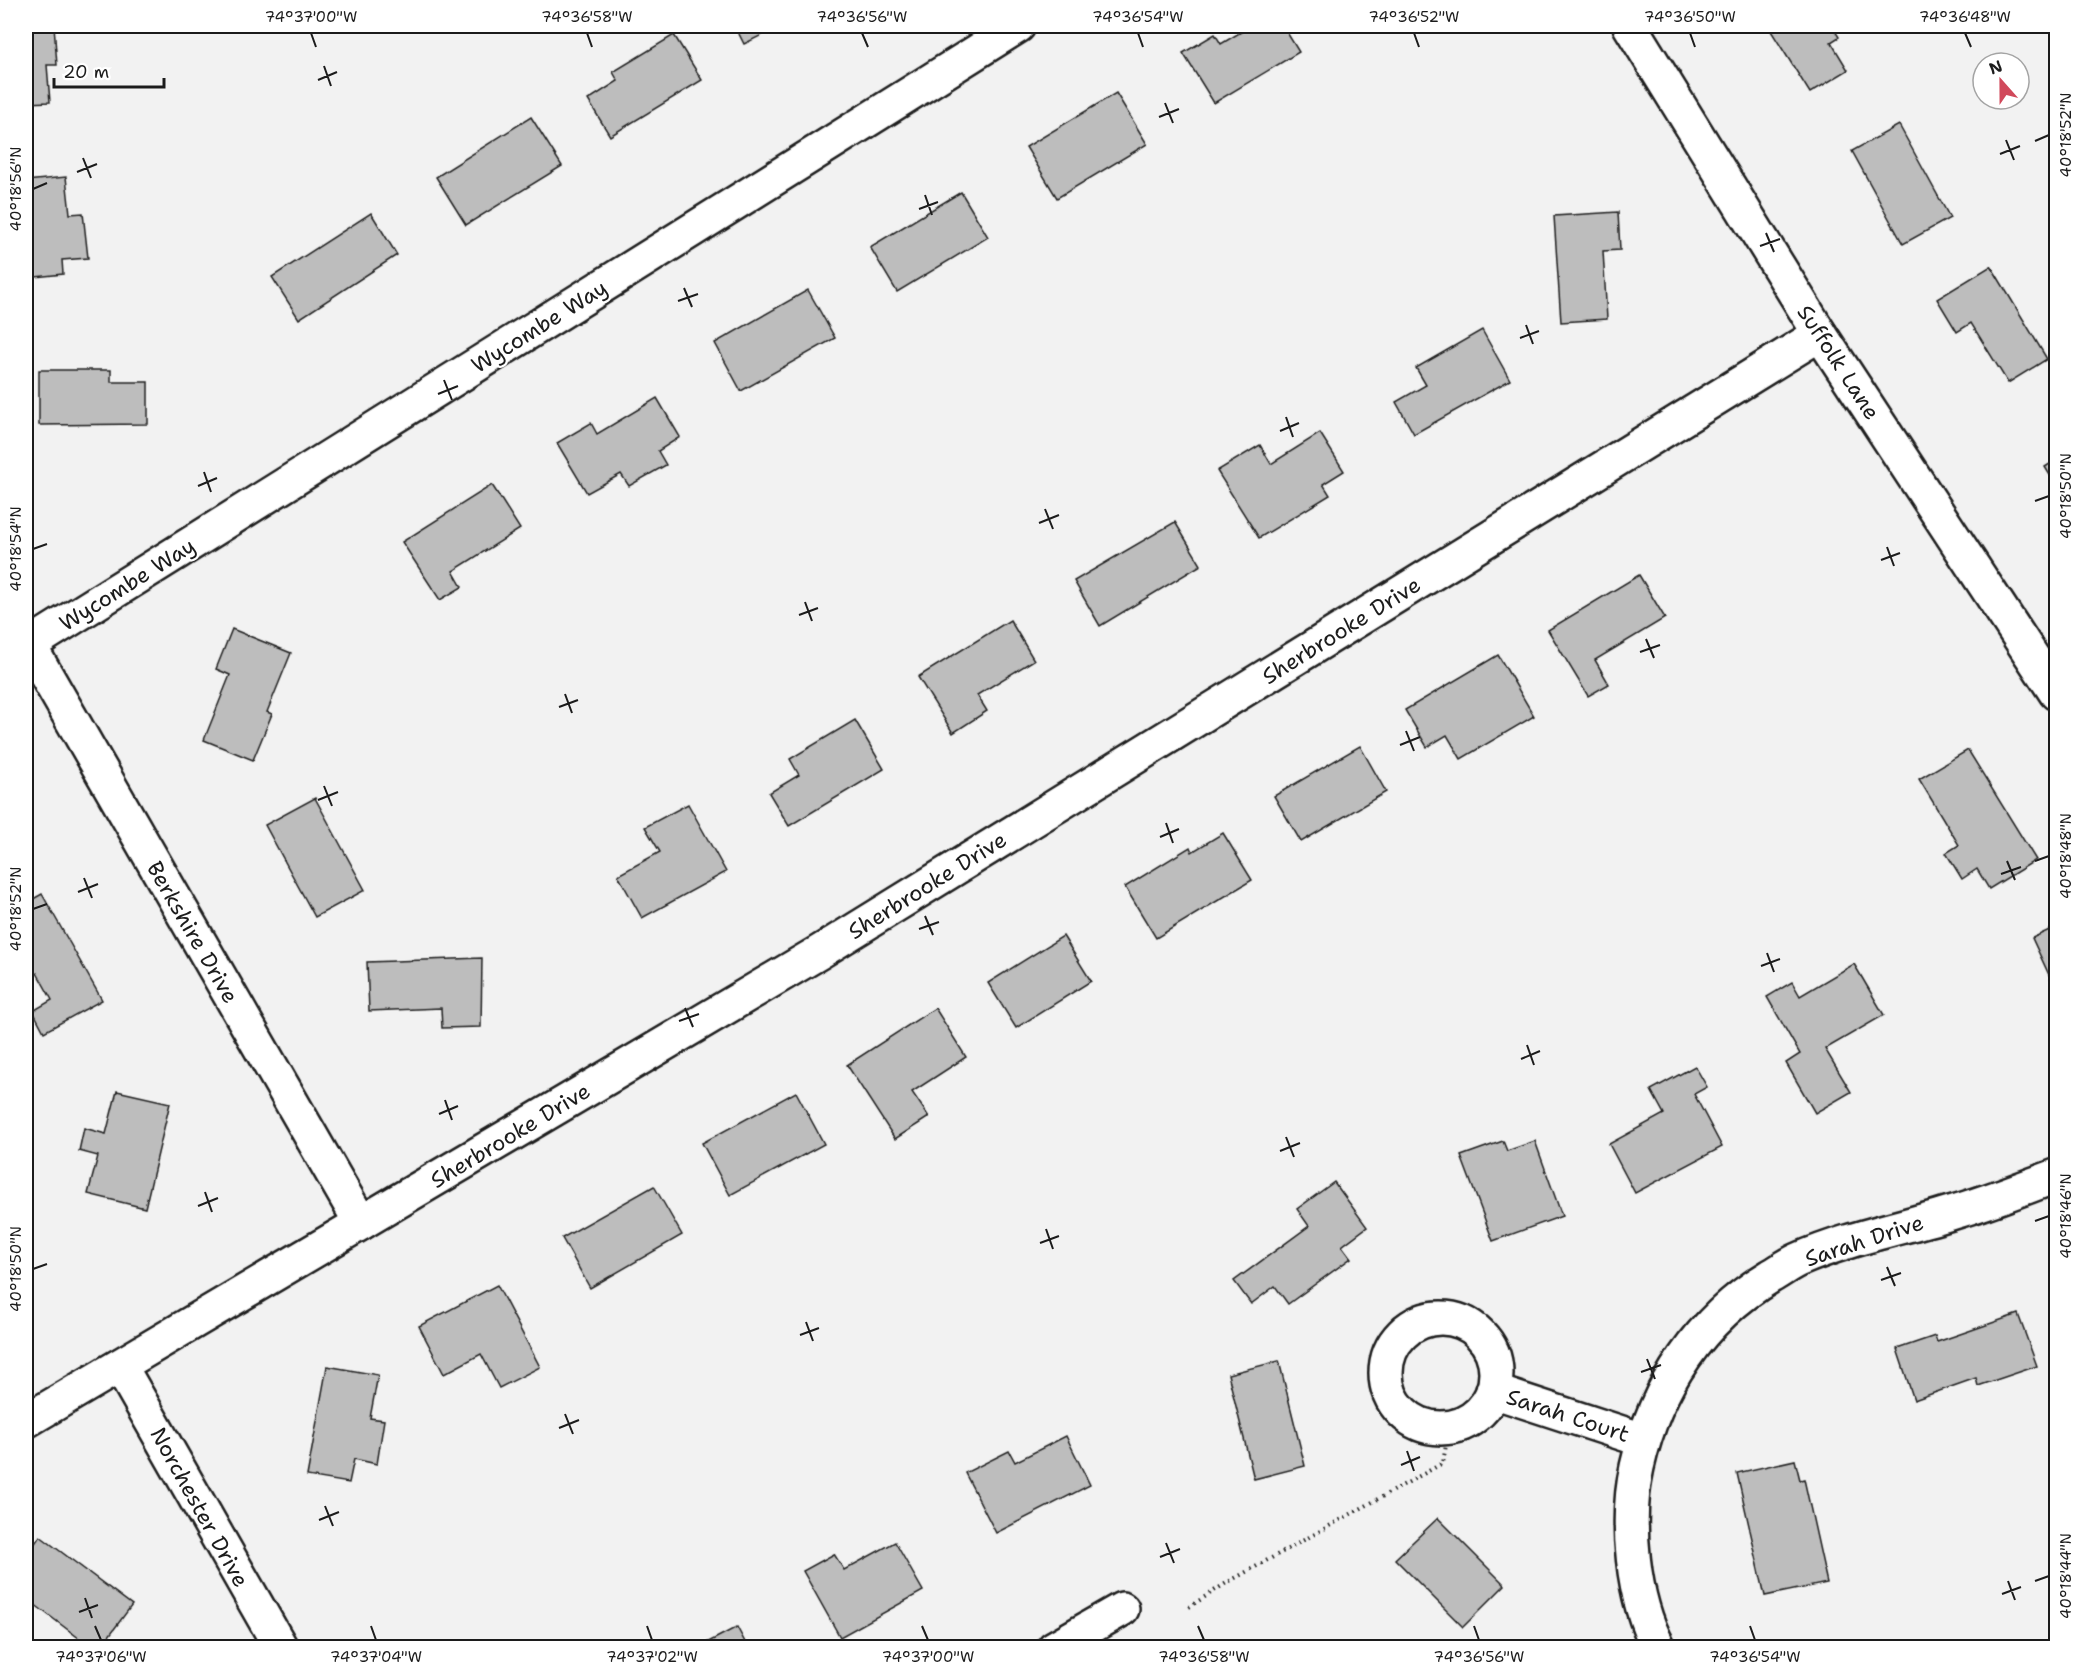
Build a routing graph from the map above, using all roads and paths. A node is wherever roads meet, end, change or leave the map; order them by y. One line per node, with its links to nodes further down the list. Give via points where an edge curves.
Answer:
1 (1018, 26): 4 (street, Wycombe Way)
2 (1630, 26): 3 (street, Suffolk Lane)
3 (1820, 334): 5 (street, Suffolk Lane); 7 (street, Sherbrooke Drive, via 818,952)
4 (27, 643): 7 (street, Berkshire Drive)
5 (2056, 693)
6 (2056, 1176): 12 (street, Sarah Drive, via 1957,1212 1797,1260 1749,1289 1711,1323 1680,1362 1659,1398)
7 (361, 1223): 8 (street, Sherbrooke Drive)
8 (120, 1366): 10 (street, Sherbrooke Drive); 15 (street, Norchester Drive)
9 (1493, 1391): 11 (street, Sarah Court, via 1476,1416); 11 (street, Sarah Court, via 1497,1373 1493,1355 1484,1338 1470,1326 1452,1319 1433,1319 1415,1324 1400,1336 1390,1351 1386,1370 1396,1406 1421,1425); 12 (street, Sarah Court)
10 (26, 1421)
11 (1449, 1427): 13 (path, via 1443,1463)
12 (1643, 1440): 17 (street, Sarah Drive, via 1633,1485 1631,1536 1637,1586)
13 (1189, 1607)
14 (1122, 1609): 16 (street)
15 (280, 1647)
16 (1054, 1647)
17 (1659, 1647)

